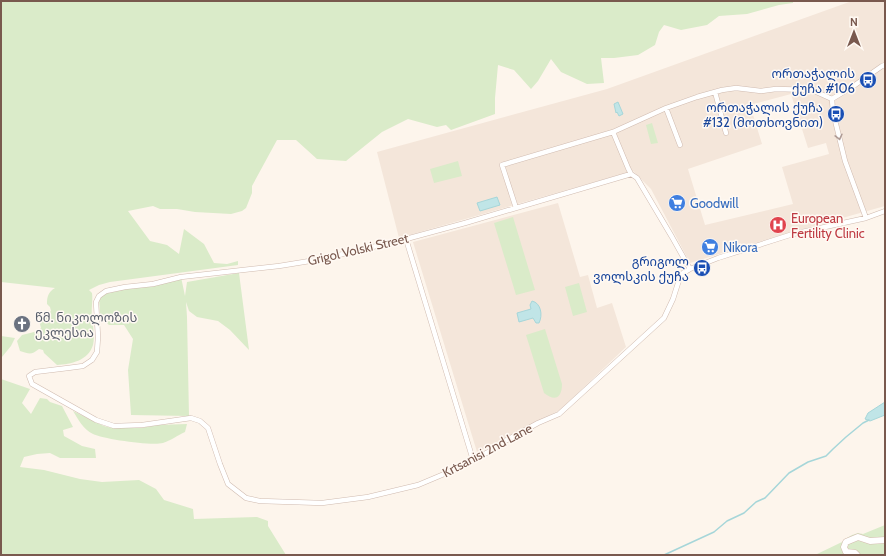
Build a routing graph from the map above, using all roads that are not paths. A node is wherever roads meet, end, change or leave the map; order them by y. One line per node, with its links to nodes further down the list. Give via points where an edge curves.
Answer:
1 (885, 65): 3 (street)
2 (715, 92): 3 (street, via 736,88 761,91 812,90); 4 (street); 6 (street)
3 (832, 98): 11 (street, one-way to 11, via 845,162)
4 (666, 108): 5 (street); 7 (street)
5 (613, 132): 8 (street); 9 (street, via 502,165)
6 (726, 133)
7 (680, 145)
8 (632, 174): 9 (street, Grigol Volski Street); 13 (street, via 637,178)
9 (516, 208): 12 (street, Grigol Volski Street)
10 (885, 211): 11 (street, Krtsanisi 2nd Lane)
11 (866, 218): 13 (street, Krtsanisi 2nd Lane, via 793,234)
12 (406, 239): 14 (street, Grigol Volski Street, via 316,260 181,277 106,291 96,302 97,352 92,360 82,366 35,372); 15 (street)
13 (690, 269): 15 (street, Krtsanisi 2nd Lane, via 683,273 679,280 664,318 560,414 538,422)
14 (29, 376): 15 (street, Krtsanisi 2nd Lane, via 32,384 96,420 114,426 192,418 200,421 208,428 228,484 246,498 260,501 322,503 368,497 418,484)
15 (472, 460)
16 (885, 540): 17 (street, via 858,537 846,542 846,552)
17 (857, 555)

